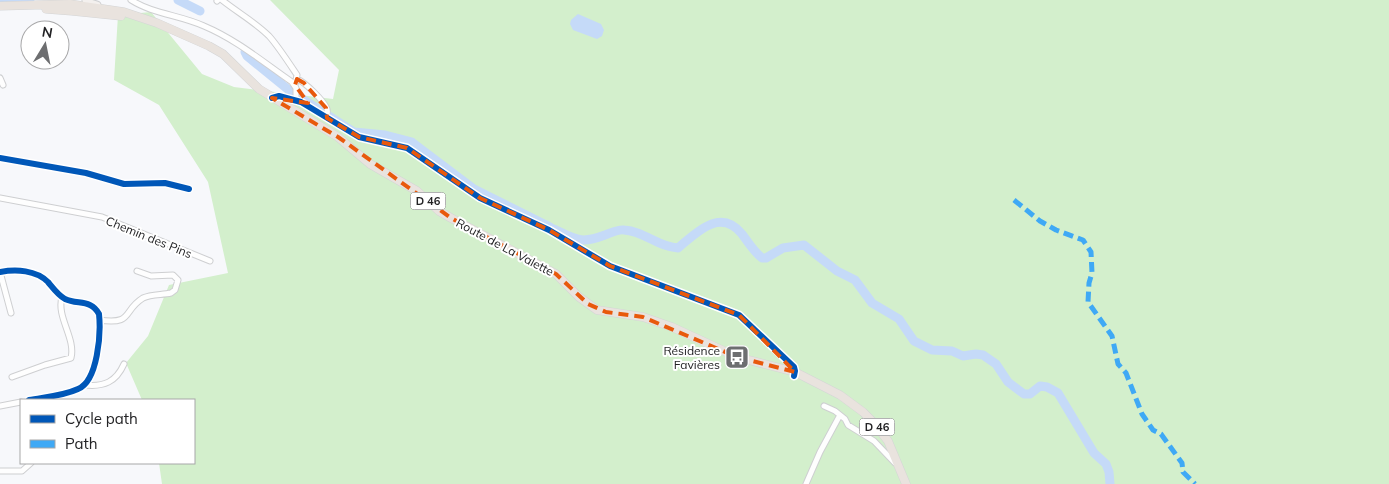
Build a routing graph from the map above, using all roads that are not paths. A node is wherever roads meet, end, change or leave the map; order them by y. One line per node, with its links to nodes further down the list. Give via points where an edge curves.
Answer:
1 (86, 0): 7 (street)
2 (131, 0): 11 (street, via 230,38)
3 (219, 0): 11 (street, via 268,35 296,73)
4 (74, 3): 6 (main road, D 46); 7 (main road, Route de La Valette / D 46); 8 (street)
5 (0, 7): 6 (main road, Route de La Valette / D 46)
6 (52, 7): 8 (main road, Route de La Valette / D 46)
7 (124, 12): 9 (main road, Route de La Valette / D 46)
8 (106, 15): 9 (main road, Route de La Valette / D 46)
9 (148, 20): 14 (main road, Route de La Valette / D 46, via 222,54 252,84)
10 (0, 78): 12 (street)
11 (296, 82): 13 (street); 15 (street, via 308,87 326,108)
12 (3, 86)
13 (297, 97): 14 (street); 15 (street)
14 (272, 98): 26 (main road, Route de La Valette / D 46, via 338,137 370,164 417,191 451,218 556,274 598,310 672,327 724,352)
15 (326, 115): 26 (street, via 359,137 406,148 480,198 550,230 610,266 739,315 794,367)
16 (0, 158): 17 (street, via 86,173 124,184 165,183)
17 (189, 188)
18 (0, 198): 19 (street, Chemin des Pins, via 102,217)
19 (210, 261)
20 (137, 271): 24 (street, via 151,276 173,275 178,280 175,290 143,299 121,320)
21 (0, 272): 22 (street, via 16,270 38,275); 23 (street)
22 (62, 297): 24 (street, via 93,305); 27 (street, via 61,308 71,358)
23 (11, 313)
24 (99, 320): 28 (street, via 96,365)
25 (124, 364): 28 (street, via 117,377 108,382)
26 (794, 374): 34 (main road, Route de La Valette / D 46, via 854,405 888,441)
27 (12, 377)
28 (85, 385): 29 (street, via 71,392)
29 (34, 399)
30 (20, 402): 31 (street)
31 (0, 406)
32 (824, 406): 33 (street)
33 (840, 415): 34 (street, via 848,425 874,441); 38 (street)
34 (898, 463): 37 (main road, Route de La Valette / D 46)
35 (30, 464): 36 (street, via 22,471)
36 (0, 470)
37 (908, 483)
38 (806, 484)

